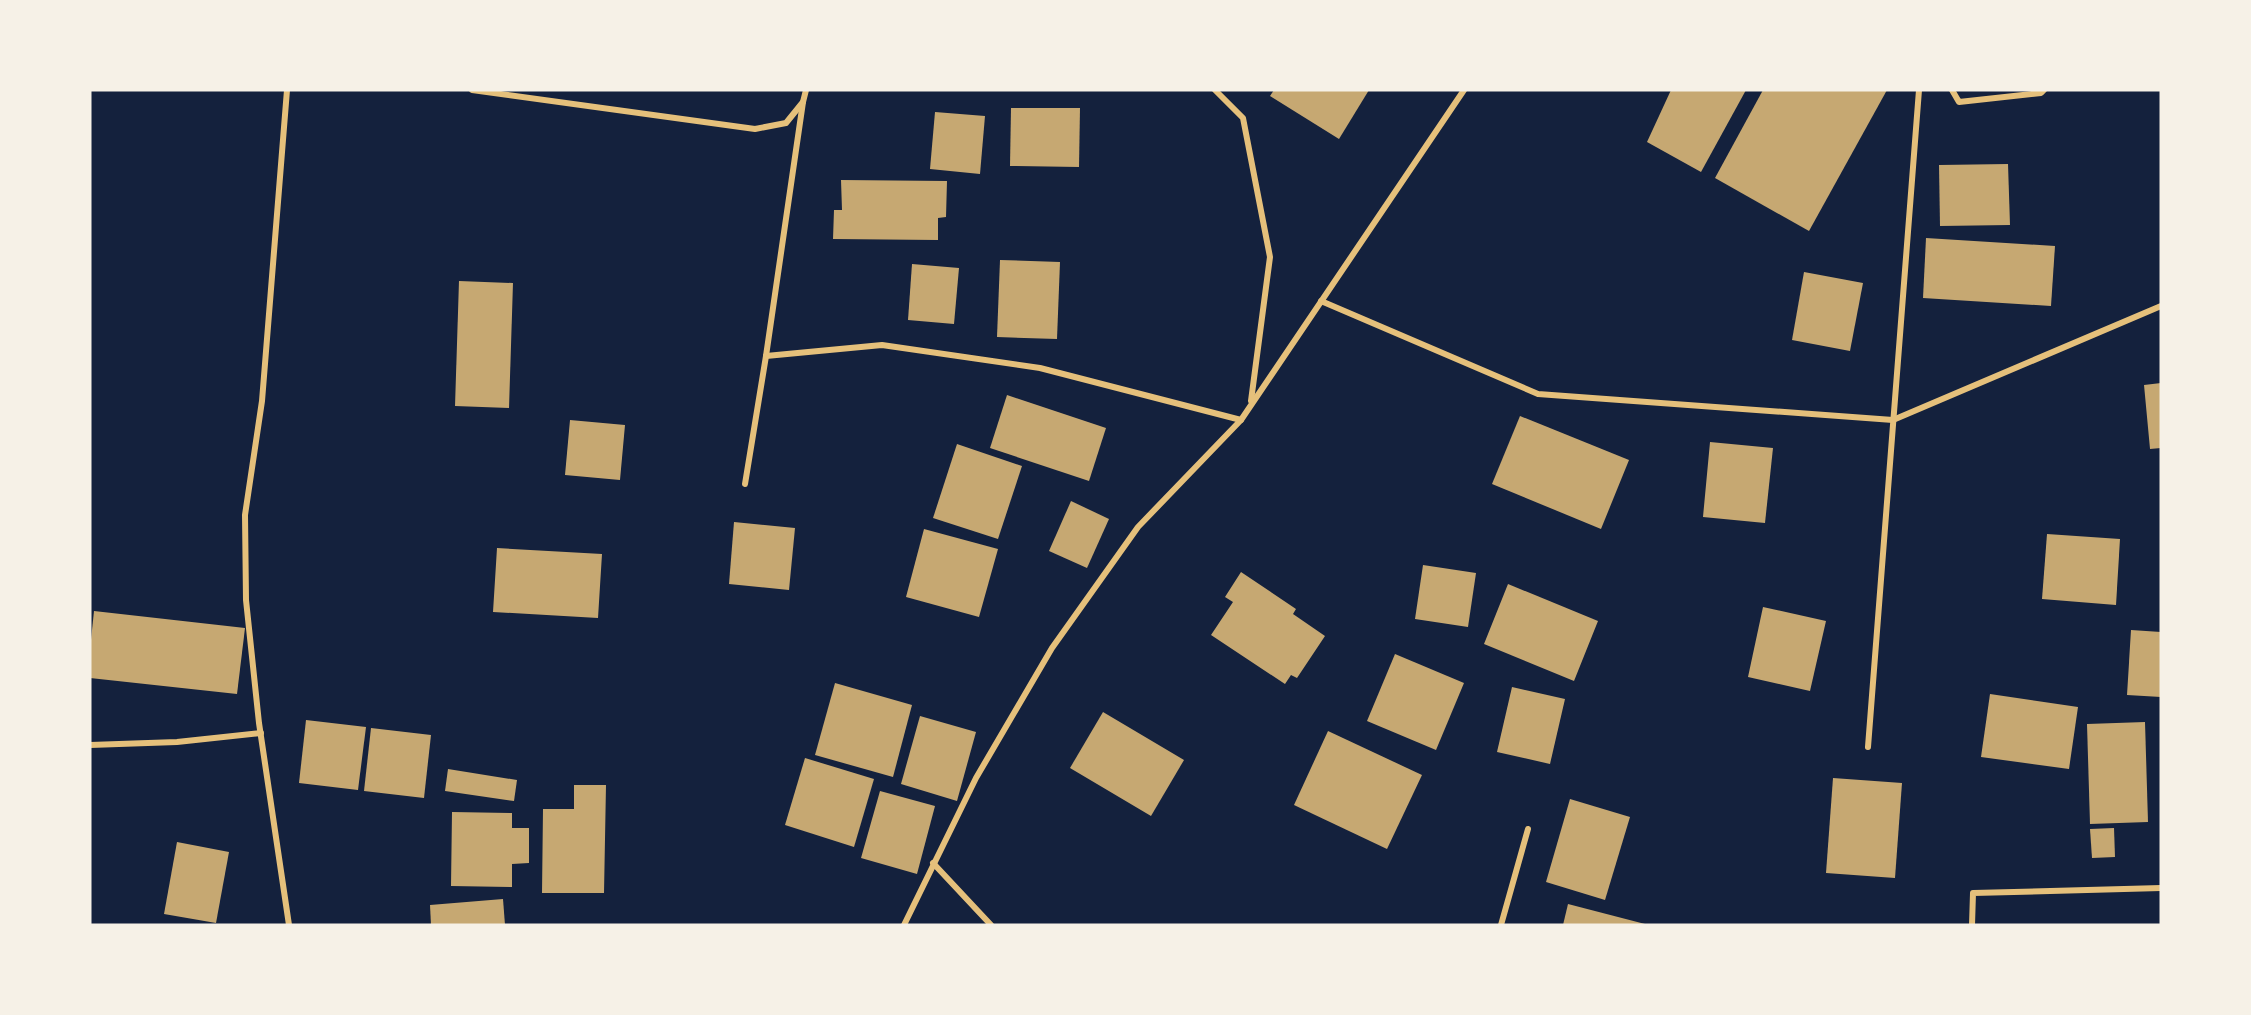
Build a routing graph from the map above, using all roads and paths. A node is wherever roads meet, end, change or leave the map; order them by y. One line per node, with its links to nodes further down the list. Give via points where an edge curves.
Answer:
1 (287, 90): 17 (street, via 262,401 245,515 246,600)
2 (472, 90): 9 (street, via 755,129 786,123)
3 (806, 90): 9 (street)
4 (1215, 90): 13 (street, via 1243,118 1270,257)
5 (1464, 90): 10 (street)
6 (1919, 90): 15 (street)
7 (1952, 90): 8 (street, via 1959,102)
8 (2044, 90)
9 (803, 102): 12 (street)
10 (1321, 301): 13 (street); 15 (street, via 1538,394)
11 (2161, 306): 15 (street)
12 (766, 356): 14 (street, via 882,345 1040,368); 16 (street)
13 (1251, 405): 14 (street)
14 (1241, 420): 21 (street, via 1138,528 1052,648 976,778)
15 (1893, 420): 19 (street)
16 (745, 484)
17 (261, 733): 18 (street, via 177,742); 23 (street)
18 (90, 745)
19 (1868, 747)
20 (1528, 829): 26 (street)
21 (933, 863): 24 (street); 25 (street)
22 (2161, 888): 27 (street, via 1973,893)
23 (289, 925)
24 (904, 925)
25 (991, 925)
26 (1501, 925)
27 (1972, 925)

